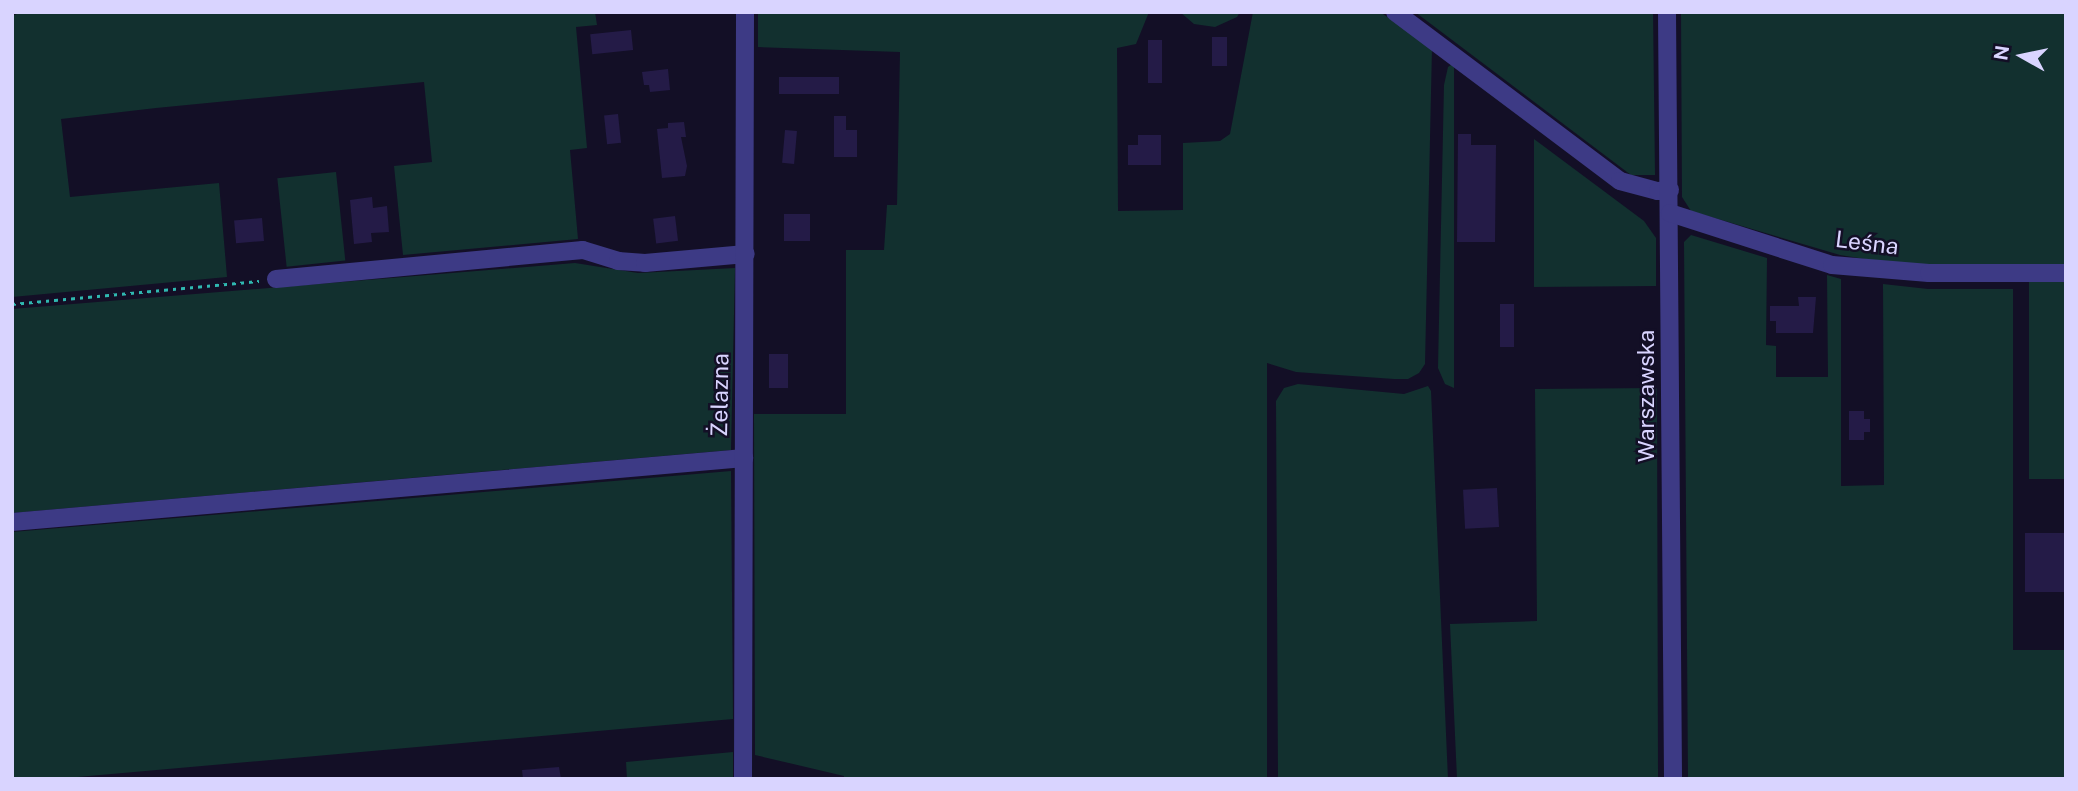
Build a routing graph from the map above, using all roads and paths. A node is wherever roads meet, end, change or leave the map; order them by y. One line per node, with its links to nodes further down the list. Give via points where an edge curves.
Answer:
1 (745, 12): 6 (street, Żelazna)
2 (1395, 12): 4 (street, via 1620,181)
3 (1667, 12): 4 (street, Warszawska)
4 (1670, 190): 5 (street, Warszawska)
5 (1670, 213): 7 (street, Leśna, via 1832,265 1929,274); 13 (street, Warszawska)
6 (746, 254): 8 (street, via 631,262 583,250); 10 (street, Żelazna)
7 (2066, 272)
8 (276, 279): 9 (path)
9 (12, 304)
10 (744, 458): 11 (street); 12 (street, Żelazna)
11 (12, 522)
12 (743, 779)
13 (1673, 779)

